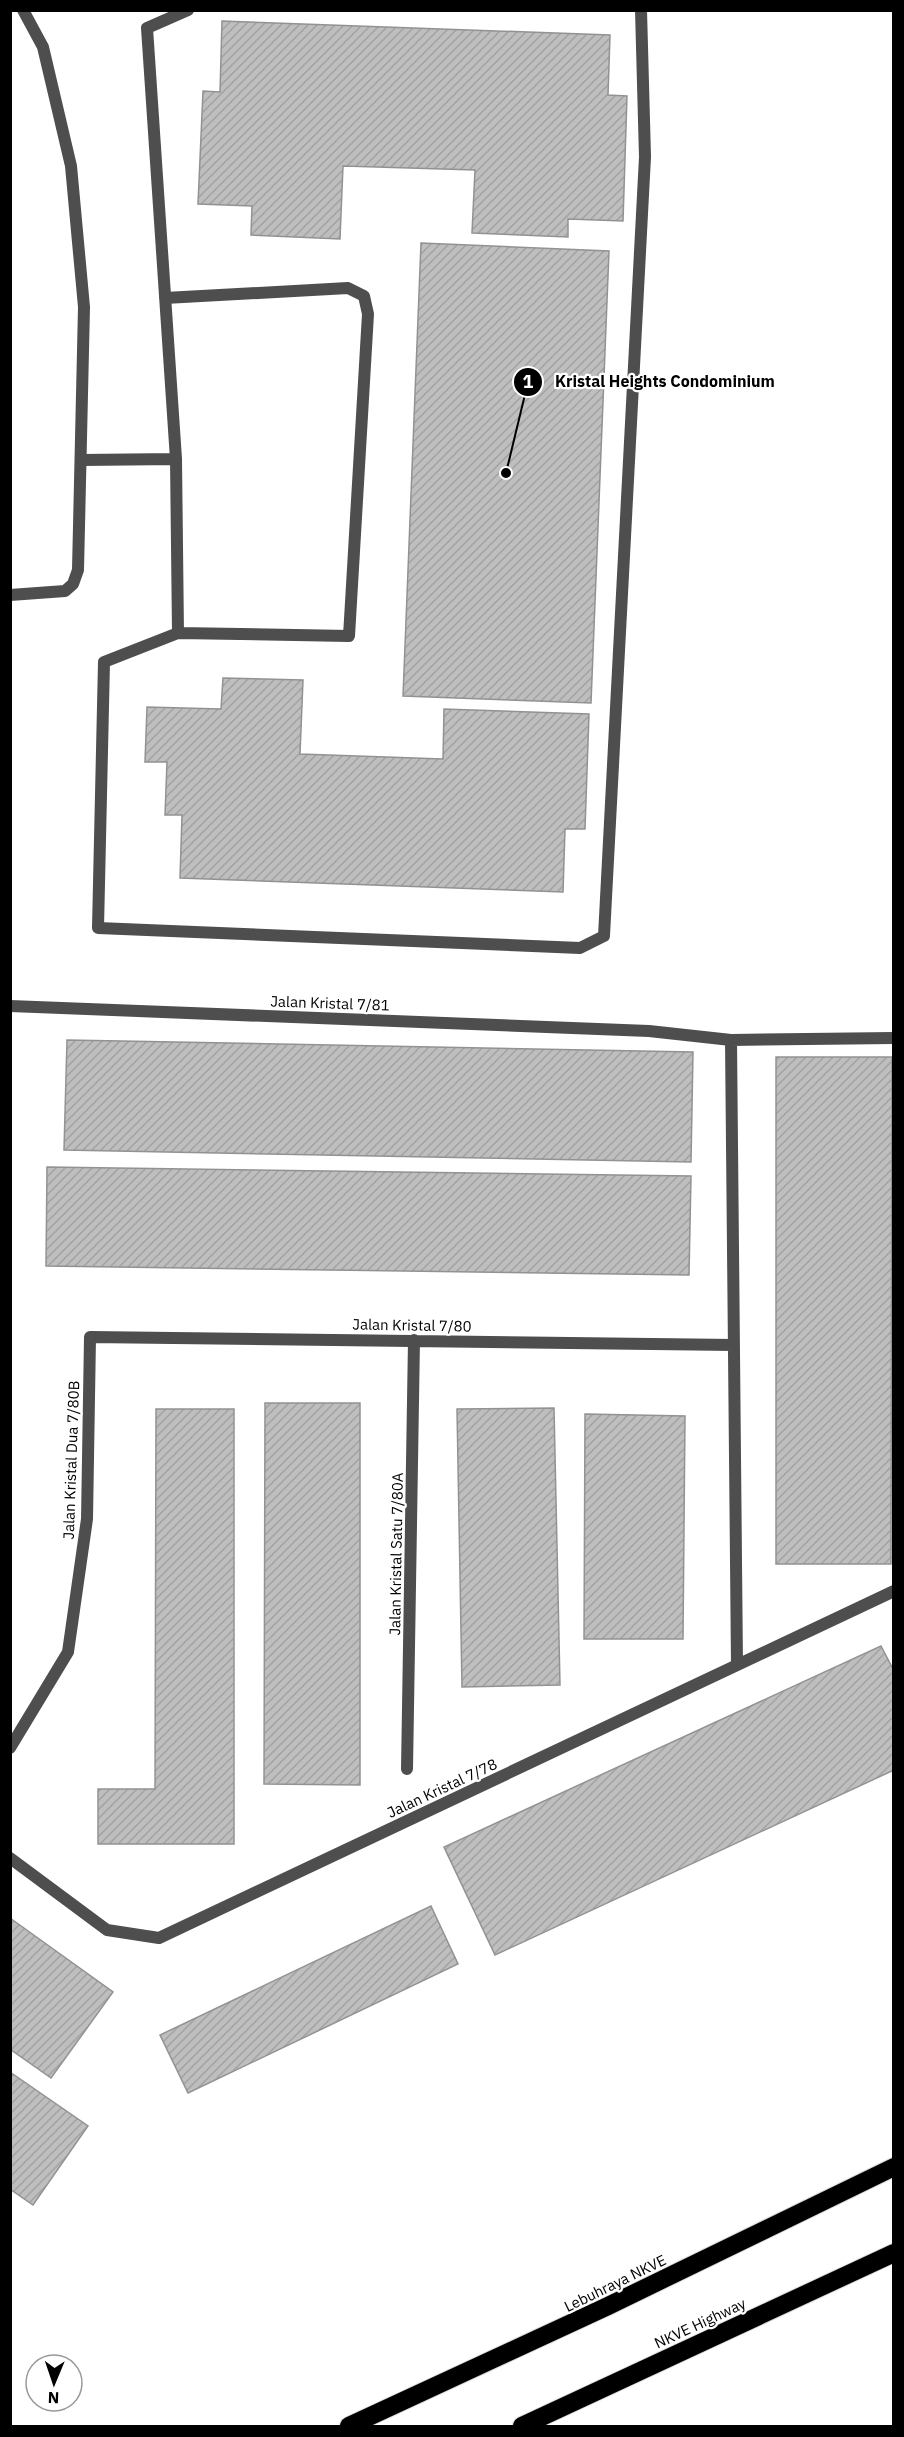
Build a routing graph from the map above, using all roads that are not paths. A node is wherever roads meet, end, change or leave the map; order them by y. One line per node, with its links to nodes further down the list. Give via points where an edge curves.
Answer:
1 (23, 10): 6 (street, via 43,47 71,166 84,307)
2 (188, 10): 4 (street, via 147,28)
3 (641, 10): 8 (street, via 645,157 604,936 580,948 98,928 104,662)
4 (165, 298): 5 (street); 8 (street, via 348,288 364,296 368,314 349,636)
5 (176, 459): 6 (street); 8 (street)
6 (81, 460): 7 (street, via 78,570 73,584 64,591)
7 (10, 595)
8 (178, 633)
9 (10, 1006): 11 (street, Jalan Kristal 7/81, via 649,1030)
10 (894, 1038): 11 (street, Jalan Kristal 7/81)
11 (731, 1040): 14 (street)
12 (90, 1337): 13 (street, Jalan Kristal 7/80); 17 (street, Jalan Kristal Dua 7/80B, via 87,1519 68,1652)
13 (414, 1340): 14 (street, Jalan Kristal 7/80); 18 (street, Jalan Kristal Satu 7/80A)
14 (734, 1345): 16 (street)
15 (894, 1591): 16 (street, Jalan Kristal 7/78)
16 (737, 1665): 19 (street, Jalan Kristal 7/78, via 159,1938 107,1930)
17 (10, 1748)
18 (407, 1769)
19 (10, 1858)
20 (894, 2167): 22 (highway, Lebuhraya NKVE)
21 (894, 2253): 23 (highway, NKVE Highway)
22 (350, 2427)
23 (522, 2427)

